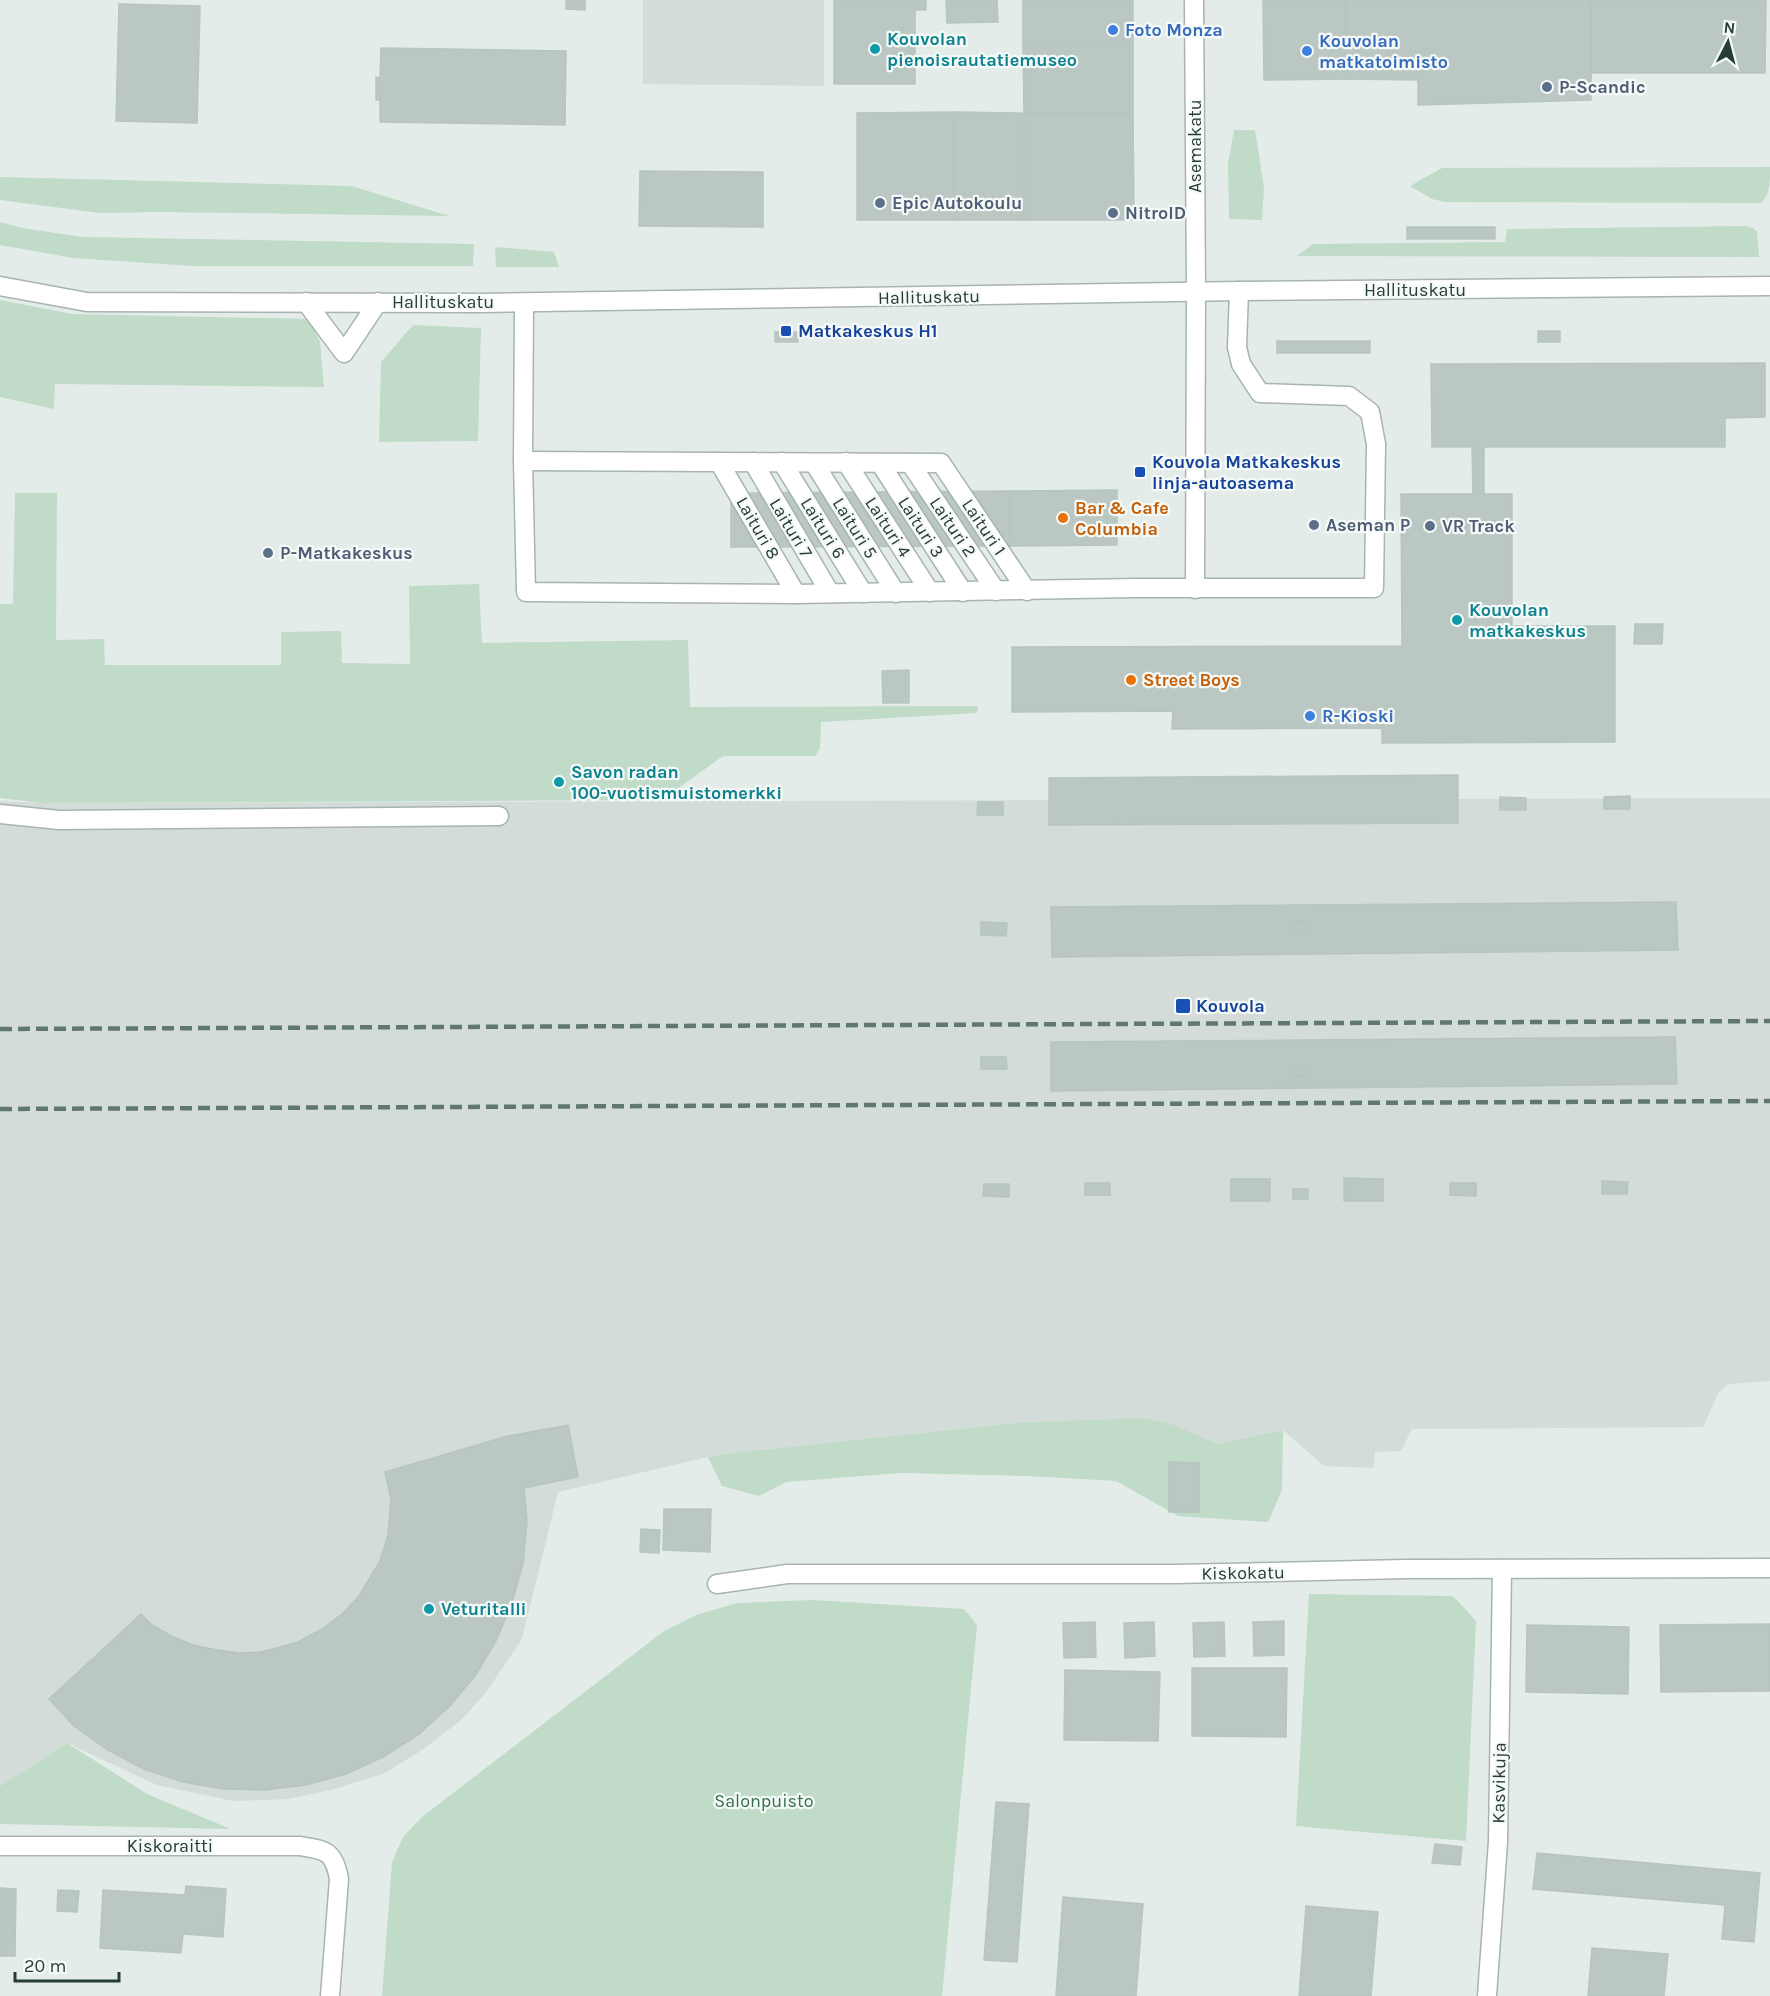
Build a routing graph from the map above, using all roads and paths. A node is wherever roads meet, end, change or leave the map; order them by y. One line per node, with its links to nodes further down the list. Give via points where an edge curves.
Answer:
1 (1194, 0): 5 (street, Asemakatu)
2 (0, 286): 6 (street, Hallituskatu, via 87,302)
3 (1770, 286): 4 (street, Hallituskatu)
4 (1239, 291): 5 (street, Hallituskatu); 17 (street, via 1240,364 1260,393 1349,396 1370,412 1376,444 1374,588)
5 (1196, 292): 8 (street, Hallituskatu); 17 (street, Asemakatu)
6 (306, 302): 7 (street, Hallituskatu); 7 (street, via 344,353)
7 (378, 302): 8 (street, Hallituskatu)
8 (524, 303): 9 (street)
9 (523, 460): 10 (street); 25 (street, via 526,591)
10 (719, 462): 11 (street); 25 (street, Laituri 8)
11 (753, 462): 12 (street); 22 (street, Laituri 7)
12 (782, 462): 14 (street); 23 (street, Laituri 6)
13 (846, 462): 14 (street); 15 (street); 20 (street, Laituri 4)
14 (814, 463): 24 (street, Laituri 5)
15 (880, 463): 16 (street); 21 (street, Laituri 3)
16 (910, 463): 18 (street, Laituri 2); 19 (street, Laituri 1, via 941,463)
17 (1195, 589): 19 (street)
18 (996, 591): 19 (street); 21 (street)
19 (1027, 591)
20 (930, 592): 21 (street); 24 (street)
21 (963, 592)
22 (830, 593): 23 (street); 25 (street)
23 (863, 593): 24 (street)
24 (896, 593)
25 (796, 594)
26 (0, 814): 27 (street, via 59,820)
27 (499, 816)
28 (1770, 1568): 29 (street, Kiskokatu)
29 (1502, 1569): 30 (street, Kiskokatu, via 787,1574); 33 (street, Kasvikuja, via 1498,1842)
30 (717, 1584)
31 (0, 1846): 32 (street, Kiskoraitti, via 300,1846 323,1850 336,1862 339,1879)
32 (330, 1996)
33 (1487, 1996)

